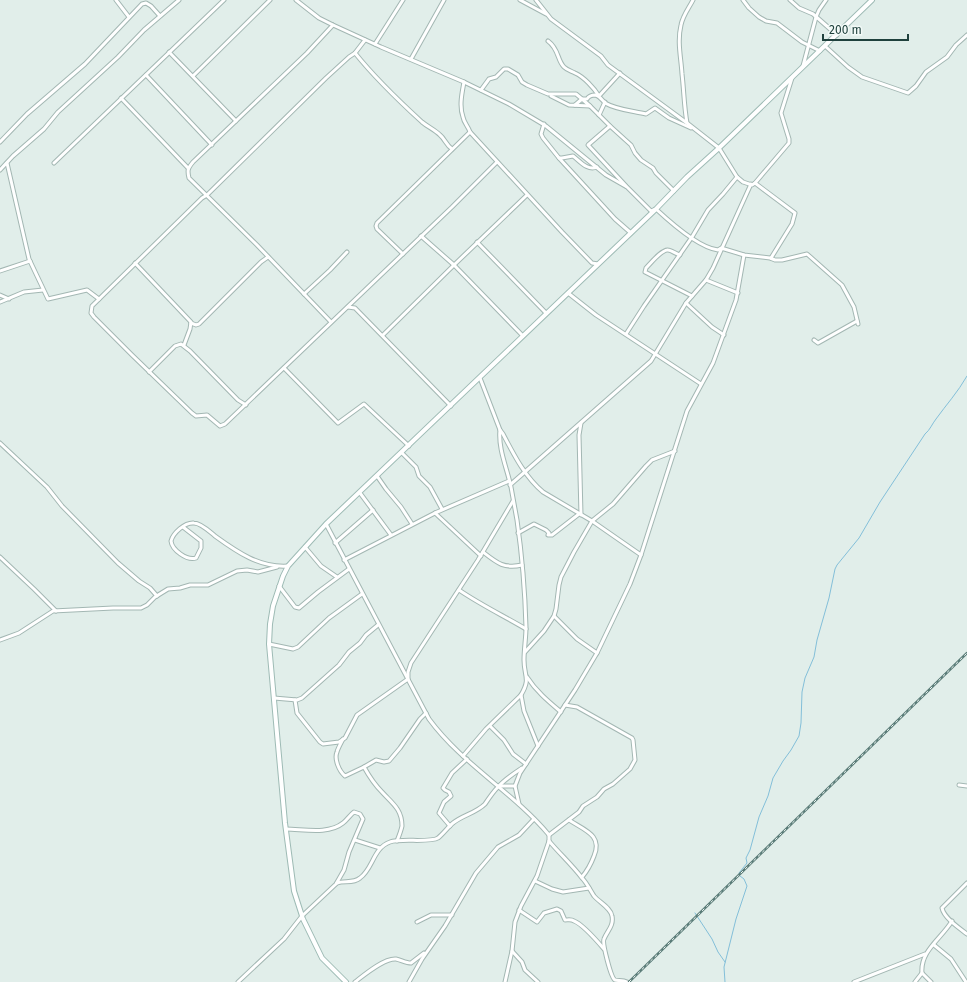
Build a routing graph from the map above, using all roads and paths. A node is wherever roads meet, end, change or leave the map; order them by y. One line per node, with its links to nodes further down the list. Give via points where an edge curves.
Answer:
1 (116, 0): 17 (street)
2 (179, 0): 16 (street)
3 (224, 0): 28 (street)
4 (270, 0): 34 (street)
5 (296, 0): 19 (street, via 319,18)
6 (403, 0): 24 (street)
7 (444, 0): 30 (street)
8 (520, 0): 15 (street)
9 (536, 0): 15 (street)
10 (693, 0): 47 (street, via 681,23 679,44)
11 (743, 0): 25 (street, via 759,17 777,23)
12 (790, 0): 18 (street)
13 (826, 0): 18 (street)
14 (872, 0): 20 (street)
15 (547, 15): 32 (street)
16 (160, 16): 17 (street, via 146,3); 57 (street)
17 (129, 17): 52 (street, via 84,64)
18 (816, 17): 20 (street); 25 (street)
19 (333, 25): 22 (street); 46 (street)
20 (837, 35): 26 (street)
21 (967, 35): 26 (street, via 947,56 926,72 908,93 862,77)
22 (365, 40): 24 (street); 29 (street)
23 (548, 41): 39 (street, via 554,45 562,65 579,75)
24 (375, 44): 30 (street)
25 (809, 46): 27 (street); 31 (street)
26 (825, 46): 27 (street)
27 (820, 51): 31 (street)
28 (169, 52): 33 (street); 34 (street)
29 (355, 53): 55 (street, via 406,107 424,124 441,135); 68 (street, via 326,78)
30 (411, 59): 36 (street)
31 (803, 68): 35 (street)
32 (620, 73): 39 (street); 47 (street)
33 (146, 75): 40 (street); 53 (street)
34 (193, 76): 46 (street)
35 (792, 78): 54 (street); 64 (street, via 781,113 789,142)
36 (464, 82): 37 (street); 51 (street, via 461,94 462,111)
37 (481, 90): 38 (street, via 489,79 496,77 505,69 518,75 522,82); 48 (street)
38 (548, 94): 41 (street, via 576,94); 43 (street, via 568,105)
39 (599, 96): 41 (street); 42 (street)
40 (121, 98): 59 (street); 61 (street)
41 (582, 99): 43 (street); 44 (street)
42 (605, 102): 45 (street); 50 (street, via 646,114 655,108)
43 (575, 105): 44 (street)
44 (590, 106): 45 (street)
45 (599, 115): 49 (street)
46 (236, 121): 53 (street)
47 (687, 123): 50 (street)
48 (544, 124): 56 (street, via 541,134); 60 (street)
49 (610, 126): 66 (street, via 588,145); 67 (street)
50 (695, 130): 54 (street)
51 (470, 132): 55 (street); 58 (street)
52 (0, 142)
53 (212, 145): 61 (street)
54 (719, 148): 63 (street); 67 (street)
55 (452, 149): 77 (street, via 377,223 377,229)
56 (559, 158): 60 (street, via 573,156 587,168); 71 (street)
57 (7, 162): 62 (street); 82 (street)
58 (497, 162): 69 (street); 72 (street)
59 (54, 163)
60 (596, 167): 66 (street)
61 (188, 168): 68 (street, via 189,178)
62 (0, 170)
63 (737, 177): 65 (street); 73 (street, via 708,210)
64 (755, 183): 65 (street); 81 (street, via 794,213 792,224)
65 (751, 184): 75 (street)
66 (627, 187): 70 (street, via 651,211)
67 (674, 191): 70 (street)
68 (207, 195): 80 (street); 83 (street)
69 (528, 195): 74 (street); 84 (street, via 592,263)
70 (656, 210): 71 (street); 73 (street)
71 (631, 234): 84 (street)
72 (422, 236): 77 (street); 85 (street)
73 (692, 237): 75 (street, via 710,248); 78 (street)
74 (477, 242): 85 (street); 100 (street)
75 (721, 248): 79 (street); 87 (street)
76 (347, 252): 92 (street)
77 (403, 254): 99 (street)
78 (680, 255): 88 (street); 88 (street, via 666,250 645,270)
79 (744, 255): 81 (street); 91 (street)
80 (268, 257): 92 (street); 102 (street, via 199,324)
81 (770, 258): 107 (street, via 782,260 807,254 842,285 854,307 857,323 818,342)
82 (30, 261): 86 (street); 89 (street)
83 (135, 263): 96 (street); 102 (street)
84 (599, 264): 90 (street)
85 (454, 265): 104 (street); 106 (street)
86 (0, 271)
87 (706, 280): 91 (street); 94 (street)
88 (662, 281): 94 (street); 103 (street)
89 (43, 290): 95 (street, via 24,292); 96 (street, via 48,299 87,290)
90 (568, 293): 100 (street); 103 (street)
91 (738, 293): 105 (street)
92 (304, 294): 101 (street)
93 (0, 295): 95 (street)
94 (692, 296): 98 (street)
95 (9, 299): 97 (street)
96 (99, 299): 111 (street, via 92,306 91,313)
97 (0, 302)
98 (686, 303): 105 (street); 109 (street)
99 (346, 307): 101 (street); 104 (street, via 355,308)
100 (546, 314): 106 (street)
101 (331, 322): 110 (street)
102 (191, 323): 108 (street)
103 (626, 334): 109 (street)
104 (383, 335): 115 (street)
105 (724, 335): 113 (street)
106 (523, 336): 112 (street)
107 (814, 340)
108 (184, 345): 111 (street, via 175,346); 114 (street)
109 (656, 354): 113 (street); 116 (street)
110 (284, 368): 114 (street); 119 (street, via 338,424 364,404)
111 (149, 372): 114 (street, via 192,413 196,416 207,415 220,426 226,424)
112 (480, 378): 115 (street); 117 (street)
113 (701, 384): 120 (street, via 687,411)
114 (246, 405)
115 (451, 406): 119 (street)
116 (581, 424): 122 (street); 131 (street)
117 (500, 430): 122 (street, via 519,465); 124 (street, via 499,437)
118 (0, 443): 153 (street, via 47,487 62,506 118,563)
119 (409, 446): 121 (street)
120 (675, 451): 132 (street, via 652,460 613,504); 141 (street)
121 (402, 453): 123 (street); 129 (street, via 416,467 419,476 430,487)
122 (526, 472): 125 (street); 131 (street, via 543,492)
123 (377, 476): 126 (street); 134 (street)
124 (508, 481): 125 (street); 129 (street)
125 (510, 485): 127 (street)
126 (360, 493): 128 (street); 133 (street)
127 (513, 501): 136 (street); 140 (street)
128 (373, 510): 137 (street); 138 (street)
129 (442, 510): 130 (street)
130 (435, 513): 134 (street); 142 (street)
131 (580, 514): 132 (street); 136 (street, via 552,535 548,535 546,530 534,524)
132 (592, 522): 141 (street); 155 (street, via 561,577)
133 (326, 524): 138 (street); 139 (street)
134 (412, 524): 137 (street)
135 (183, 526): 135 (street, via 173,536 171,543 182,554 194,559 199,554 201,541); 147 (street, via 196,523 251,559)
136 (518, 533): 145 (street)
137 (391, 535): 144 (street)
138 (335, 543): 144 (street)
139 (305, 547): 146 (street); 149 (street, via 321,566)
140 (483, 552): 142 (street); 145 (street, via 507,567)
141 (641, 555): 161 (street)
142 (481, 556): 151 (street)
143 (0, 557): 154 (street)
144 (344, 560): 148 (street)
145 (522, 565): 157 (street)
146 (288, 566): 147 (street); 150 (street)
147 (277, 567): 153 (street, via 258,572 237,571 208,585 190,584 168,589)
148 (349, 569): 149 (street); 152 (street)
149 (337, 578): 150 (street, via 299,608 295,607)
150 (279, 586): 159 (street, via 273,606)
151 (459, 590): 157 (street); 163 (street, via 411,663)
152 (362, 594): 156 (street); 159 (street, via 326,621 298,647 293,649)
153 (157, 596): 154 (street, via 140,608)
154 (56, 611): 158 (street)
155 (554, 616): 160 (street); 161 (street, via 577,639)
156 (378, 625): 163 (street); 166 (street, via 339,665 302,698)
157 (526, 629): 160 (street)
158 (0, 640)
159 (269, 644): 165 (street)
160 (525, 652): 162 (street)
161 (597, 653): 167 (street)
162 (527, 676): 164 (street); 168 (street, via 535,689)
163 (408, 679): 169 (street); 171 (street, via 357,715)
164 (521, 695): 170 (street); 172 (street, via 524,711)
165 (274, 698): 166 (street); 185 (street)
166 (295, 700): 171 (street, via 297,713 320,742 339,742)
167 (565, 704): 168 (street); 183 (street, via 577,707 632,738 635,760 630,769)
168 (560, 712): 172 (street)
169 (426, 713): 173 (street, via 440,733); 176 (street, via 389,761 376,760)
170 (490, 726): 173 (street); 175 (street)
171 (343, 739): 176 (street, via 336,754 338,767 342,773 346,776)
172 (538, 746): 175 (street)
173 (463, 756): 174 (street)
174 (467, 759): 178 (street); 184 (street, via 452,773 443,788 450,796 439,813)
175 (525, 766): 178 (street); 179 (street)
176 (364, 767): 188 (street, via 383,793 395,804 401,816 402,827)
177 (959, 785): 180 (street)
178 (498, 786): 179 (street); 181 (street); 184 (street, via 480,808)
179 (515, 786): 181 (street)
180 (967, 786)
181 (519, 804): 182 (street)
182 (534, 819): 186 (street); 199 (street, via 523,832 498,847 488,858 476,873)
183 (569, 820): 186 (street); 191 (street, via 593,837 597,845 591,866)
184 (450, 826): 188 (street, via 438,838)
185 (286, 829): 187 (street, via 333,828 356,812 363,820); 200 (street, via 294,891)
186 (549, 835): 189 (street)
187 (355, 840): 190 (street); 194 (street, via 344,870)
188 (397, 841): 190 (street, via 388,842)
189 (549, 841): 191 (street); 192 (street)
190 (380, 848): 194 (street, via 361,878)
191 (582, 877): 196 (street)
192 (535, 881): 196 (street, via 562,892); 198 (street)
193 (967, 882): 195 (street)
194 (335, 885): 200 (street)
195 (963, 886): 197 (street); 201 (street, via 942,908)
196 (589, 888): 205 (street, via 613,918 603,940)
197 (967, 891)
198 (519, 910): 205 (street, via 538,922 544,913 558,909 565,920 572,920 581,925); 206 (street)
199 (452, 915): 202 (street, via 431,915); 207 (street)
200 (302, 916): 210 (street, via 284,939); 211 (street, via 322,958)
201 (952, 921): 203 (street); 204 (street)
202 (417, 922)
203 (967, 934)
204 (934, 944): 208 (street); 220 (street, via 951,959)
205 (604, 950): 216 (street, via 608,957 610,973 615,980)
206 (512, 951): 214 (street); 215 (street, via 522,962 525,970)
207 (426, 952): 212 (street, via 411,963 395,959 379,964); 213 (street)
208 (925, 954): 209 (street); 217 (street)
209 (922, 973): 218 (street); 219 (street)
210 (238, 982)
211 (346, 982)
212 (355, 982)
213 (409, 982)
214 (505, 982)
215 (538, 982)
216 (627, 982)
217 (854, 982)
218 (915, 982)
219 (931, 982)
220 (966, 982)

